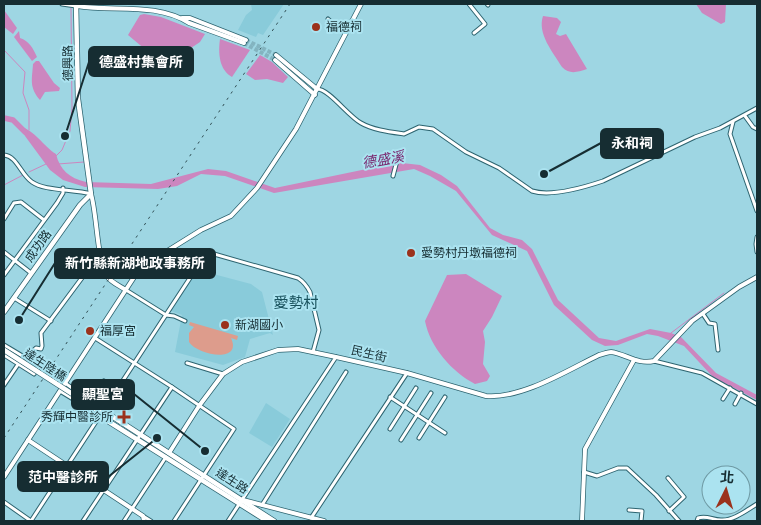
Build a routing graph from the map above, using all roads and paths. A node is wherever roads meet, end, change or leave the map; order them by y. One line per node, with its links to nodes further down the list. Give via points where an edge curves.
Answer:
1 (62, 4): 4 (street)
2 (361, 4): 6 (street)
3 (469, 4): 7 (street, via 486,24)
4 (76, 5): 8 (street, via 154,10 190,18); 19 (main road, 德興路, via 78,99)
5 (328, 19): 6 (street)
6 (346, 32): 9 (street)
7 (474, 33)
8 (245, 42)
9 (317, 89): 10 (street); 10 (street, via 276,57); 13 (street, via 325,91 363,124 404,134 419,127 433,129 538,193 603,181)
10 (315, 94): 31 (street, via 257,188 231,216 144,264)
11 (757, 108): 12 (street)
12 (745, 116): 13 (street); 14 (street)
13 (733, 122): 20 (street, via 730,134)
14 (757, 128)
15 (4, 155): 18 (street, via 12,159 32,183)
16 (398, 155): 17 (street)
17 (393, 175)
18 (63, 188): 19 (street); 22 (street)
19 (91, 194): 27 (street); 28 (main road, 成功路)
20 (757, 211)
21 (4, 219): 22 (street, via 14,203 20,202)
22 (44, 220): 26 (street)
23 (757, 236): 25 (street)
24 (4, 252): 26 (street)
25 (757, 252)
26 (14, 260): 28 (street); 29 (street)
27 (102, 260): 31 (street, via 107,277); 36 (street, via 93,263)
28 (31, 273): 32 (main road, 成功路)
29 (4, 275)
30 (757, 277): 34 (street)
31 (126, 290): 35 (street); 38 (street)
32 (14, 297): 33 (main road, 成功路); 36 (street)
33 (4, 312)
34 (703, 314): 41 (street, via 709,323 714,324); 47 (street)
35 (166, 315): 37 (street); 42 (street, via 207,252 302,281 311,295 319,330); 50 (street)
36 (51, 321): 45 (street, via 41,333 41,349 36,348)
37 (185, 321)
38 (95, 338): 50 (street); 55 (street)
39 (4, 345): 45 (street)
40 (4, 350): 71 (main road, 達生陸橋, bridge)
41 (718, 350)
42 (313, 352): 44 (street, 民生街); 53 (street, 民生街, via 278,350 242,362)
43 (4, 355): 49 (street)
44 (336, 357): 52 (street, 民生街); 87 (street)
45 (25, 358): 49 (street); 49 (street, via 39,366 34,374)
46 (634, 360): 47 (street, 民生街); 52 (street, 民生街, via 610,352 529,388 499,397); 82 (street, via 589,440 585,449)
47 (654, 360): 59 (street, via 702,373)
48 (187, 363): 53 (street)
49 (18, 364): 56 (street)
50 (134, 364): 57 (street); 60 (street)
51 (346, 372): 90 (street)
52 (407, 373): 64 (street)
53 (223, 374): 69 (street, 民生街)
54 (104, 381): 60 (street)
55 (65, 384): 61 (street); 71 (street, 達生路, via 100,407)
56 (4, 385)
57 (172, 387): 69 (street); 76 (street)
58 (416, 388): 70 (street)
59 (730, 388): 63 (street); 66 (street)
60 (116, 390): 71 (street)
61 (60, 391): 71 (street, 達生路, via 96,413); 78 (street)
62 (431, 393): 72 (street)
63 (740, 394): 67 (street); 68 (street)
64 (390, 397): 70 (street); 96 (street)
65 (445, 397): 73 (street)
66 (723, 399)
67 (735, 404)
68 (757, 404)
69 (199, 406): 80 (street, 民生街); 84 (street, via 234,429)
70 (404, 406): 72 (street); 74 (street)
71 (102, 413): 76 (main road, 達生路, via 103,418); 81 (street)
72 (417, 415): 73 (street); 79 (street)
73 (429, 422): 75 (street); 77 (street)
74 (390, 429)
75 (444, 433)
76 (139, 437): 80 (main road, 達生路); 86 (street)
77 (419, 438)
78 (28, 440): 81 (street); 83 (street)
79 (401, 440)
80 (167, 455): 84 (main road, 達生路); 91 (street, 民生街)
81 (66, 466): 86 (street); 101 (street)
82 (584, 472): 94 (street, via 597,476 627,468); 110 (street)
83 (4, 477)
84 (203, 477): 87 (main road, 達生路); 106 (street)
85 (668, 478): 94 (street, via 684,497)
86 (103, 490): 91 (street); 102 (street)
87 (241, 501): 90 (street); 97 (main road, 達生路); 107 (street)
88 (4, 502): 101 (street)
89 (757, 504): 100 (street)
90 (262, 505): 92 (street)
91 (132, 509): 95 (street); 103 (street, 民生街)
92 (277, 509): 96 (street); 97 (street, via 269,512)
93 (629, 510): 111 (street, via 642,511)
94 (669, 511): 98 (street)
95 (143, 516): 104 (street); 105 (street)
96 (311, 518): 109 (street)
97 (268, 520): 108 (main road, 達生路)
98 (676, 520)
99 (717, 520): 100 (street); 112 (street, via 704,516)
100 (733, 520)
101 (31, 521)
102 (83, 521)
103 (124, 521)
104 (144, 521)
105 (151, 521)
106 (174, 521)
107 (228, 521)
108 (274, 521)
109 (324, 521)
110 (582, 521)
111 (641, 521)
112 (696, 521)

